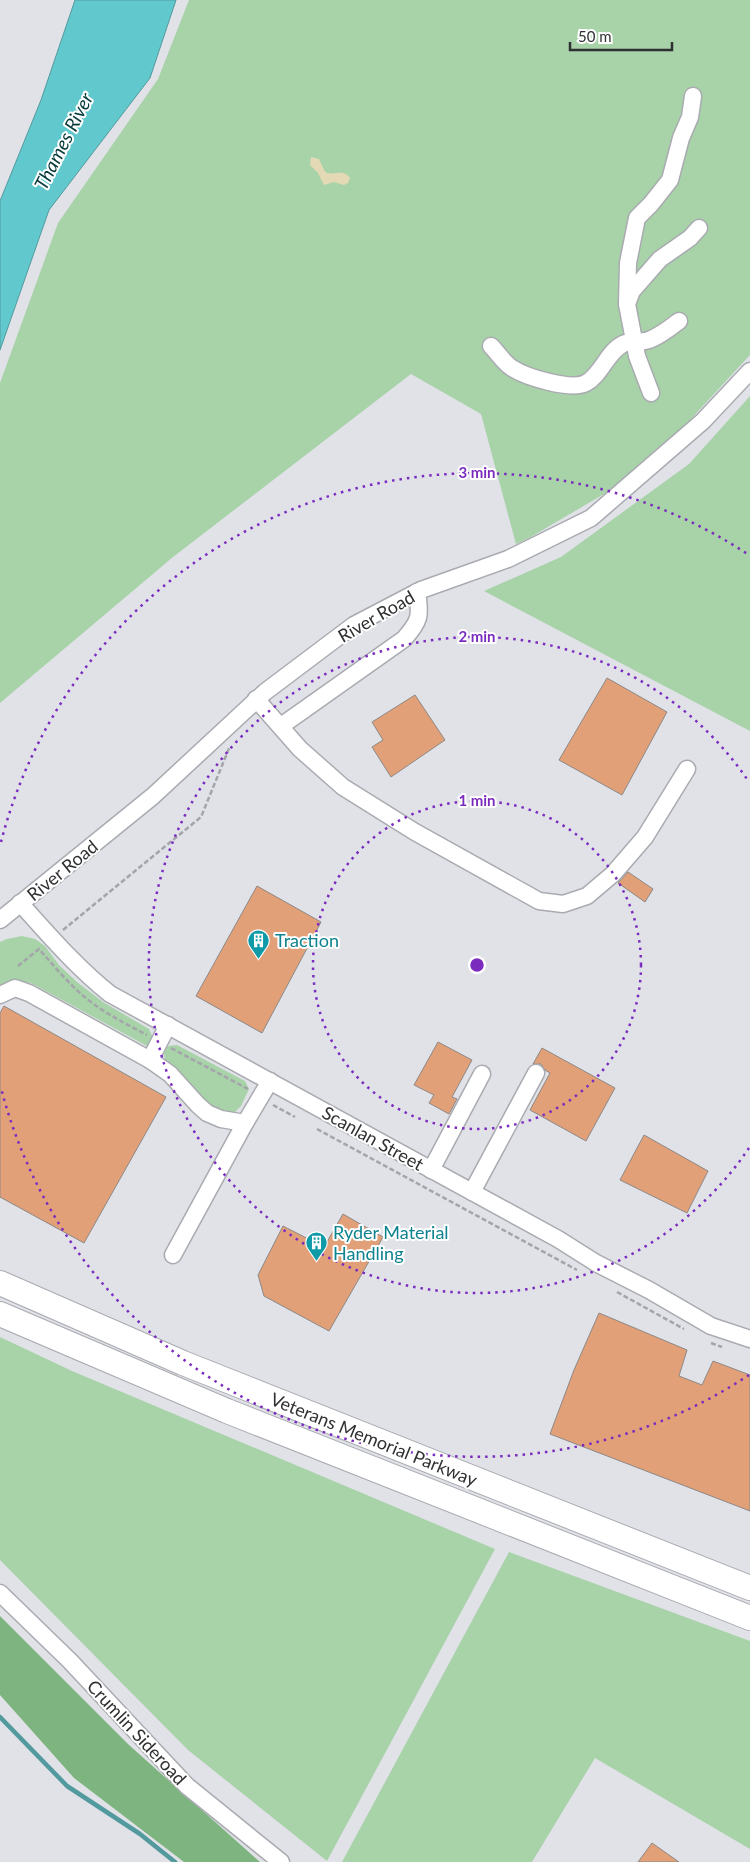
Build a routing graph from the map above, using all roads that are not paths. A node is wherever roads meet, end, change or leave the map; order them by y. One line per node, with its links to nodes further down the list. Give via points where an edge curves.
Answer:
1 (693, 96): 3 (street, via 690,117 670,180 637,218 628,263)
2 (699, 228): 3 (street, via 660,259 632,291)
3 (627, 304): 5 (street)
4 (678, 321): 5 (street, via 649,340)
5 (634, 342): 6 (street, via 622,345 594,376 579,385 539,380 527,375 512,368); 8 (street)
6 (491, 346)
7 (750, 371): 9 (street, River Road, via 703,421 591,518 508,559)
8 (650, 393)
9 (417, 592): 10 (street, River Road, via 354,625); 11 (street, via 420,610 417,624 404,639)
10 (256, 699): 11 (street); 13 (street, River Road, via 153,796)
11 (281, 726): 12 (street, via 300,749 343,787 415,832 539,901 563,904 587,896 613,874 645,838)
12 (687, 769)
13 (20, 903): 14 (street, River Road); 16 (street, Scanlan Street, via 85,974 110,994)
14 (0, 920)
15 (0, 994): 17 (street, via 15,988 29,993)
16 (168, 1025): 17 (street); 20 (street, Scanlan Street)
17 (150, 1060): 21 (street, via 170,1074 207,1113)
18 (536, 1073): 23 (street)
19 (482, 1074): 22 (street)
20 (270, 1081): 21 (street); 22 (street, Scanlan Street)
21 (245, 1124): 24 (street)
22 (431, 1170): 23 (street, Scanlan Street)
23 (472, 1192): 27 (street, Scanlan Street, via 710,1326)
24 (173, 1255)
25 (0, 1283): 28 (highway, Veterans Memorial Parkway, via 183,1363)
26 (0, 1314): 30 (highway, Veterans Memorial Parkway, via 227,1411)
27 (750, 1339)
28 (750, 1588)
29 (0, 1593): 31 (street, Crumlin Sideroad, via 70,1661 188,1786)
30 (750, 1618)
31 (281, 1862)

